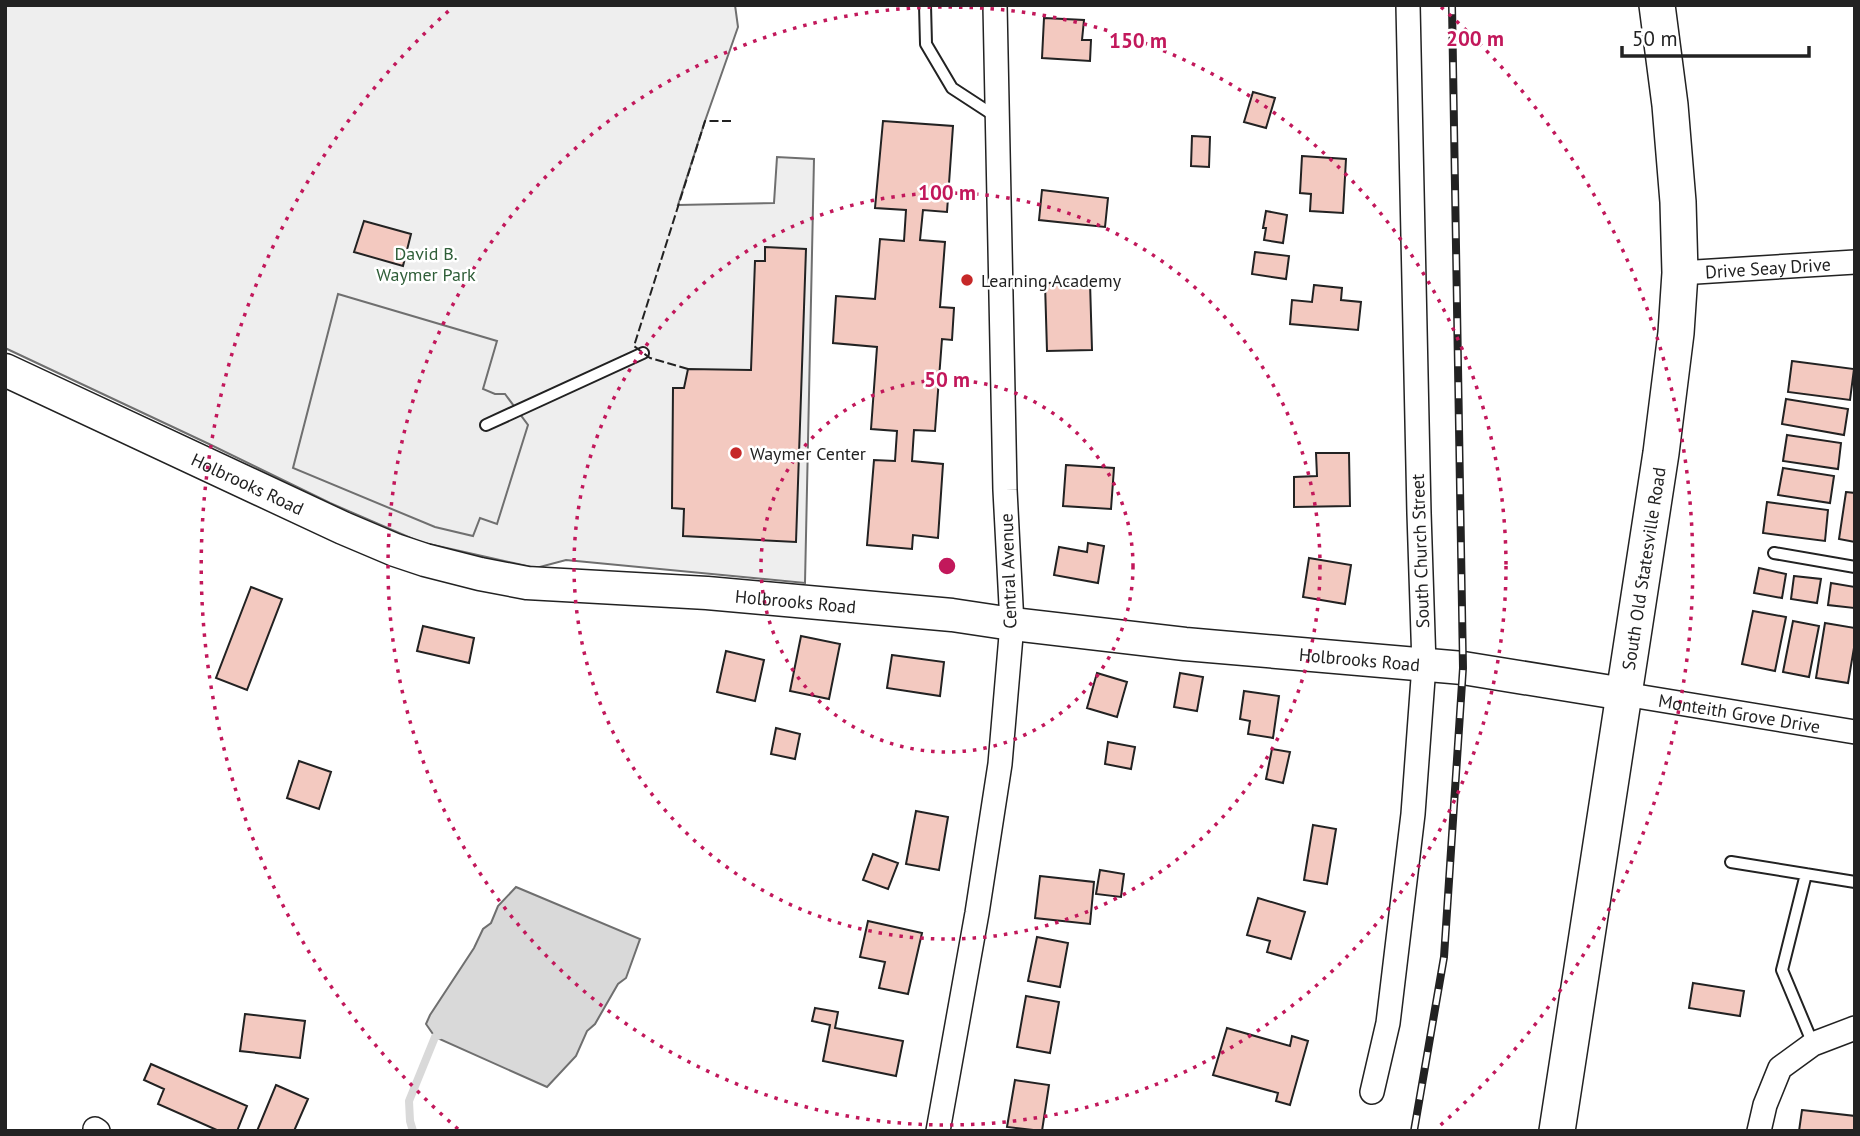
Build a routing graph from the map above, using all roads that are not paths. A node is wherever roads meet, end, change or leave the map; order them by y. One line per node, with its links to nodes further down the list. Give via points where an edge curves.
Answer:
1 (925, 5): 5 (lane, via 926,44 952,88)
2 (995, 5): 5 (street, Central Avenue)
3 (1409, 5): 14 (street, South Church Street)
4 (1657, 5): 7 (main road, South Old Statesville Road, via 1671,119)
5 (998, 118): 13 (street, Central Avenue)
6 (1855, 262): 7 (street, Drive Seay Drive)
7 (1680, 273): 15 (main road, South Old Statesville Road, via 1661,453)
8 (643, 353): 10 (lane)
9 (5, 370): 13 (street, Holbrooks Road, via 316,517 395,550 480,574 527,583 707,593)
10 (486, 425)
11 (1774, 553): 12 (lane)
12 (1855, 567)
13 (1012, 624): 14 (street, Holbrooks Road); 23 (street, Central Avenue, via 1000,764)
14 (1424, 666): 15 (street, Holbrooks Road); 22 (street, South Church Street, via 1413,814 1388,1023)
15 (1624, 694): 16 (street, Monteith Grove Drive); 24 (main road, South Old Statesville Road)
16 (1855, 732)
17 (1731, 862): 18 (lane)
18 (1806, 874): 19 (lane); 21 (lane, via 1783,970)
19 (1855, 882)
20 (1855, 1028): 21 (street)
21 (1813, 1044): 25 (street, via 1780,1068)
22 (1372, 1092)
23 (938, 1131)
24 (1557, 1131)
25 (1759, 1131)

